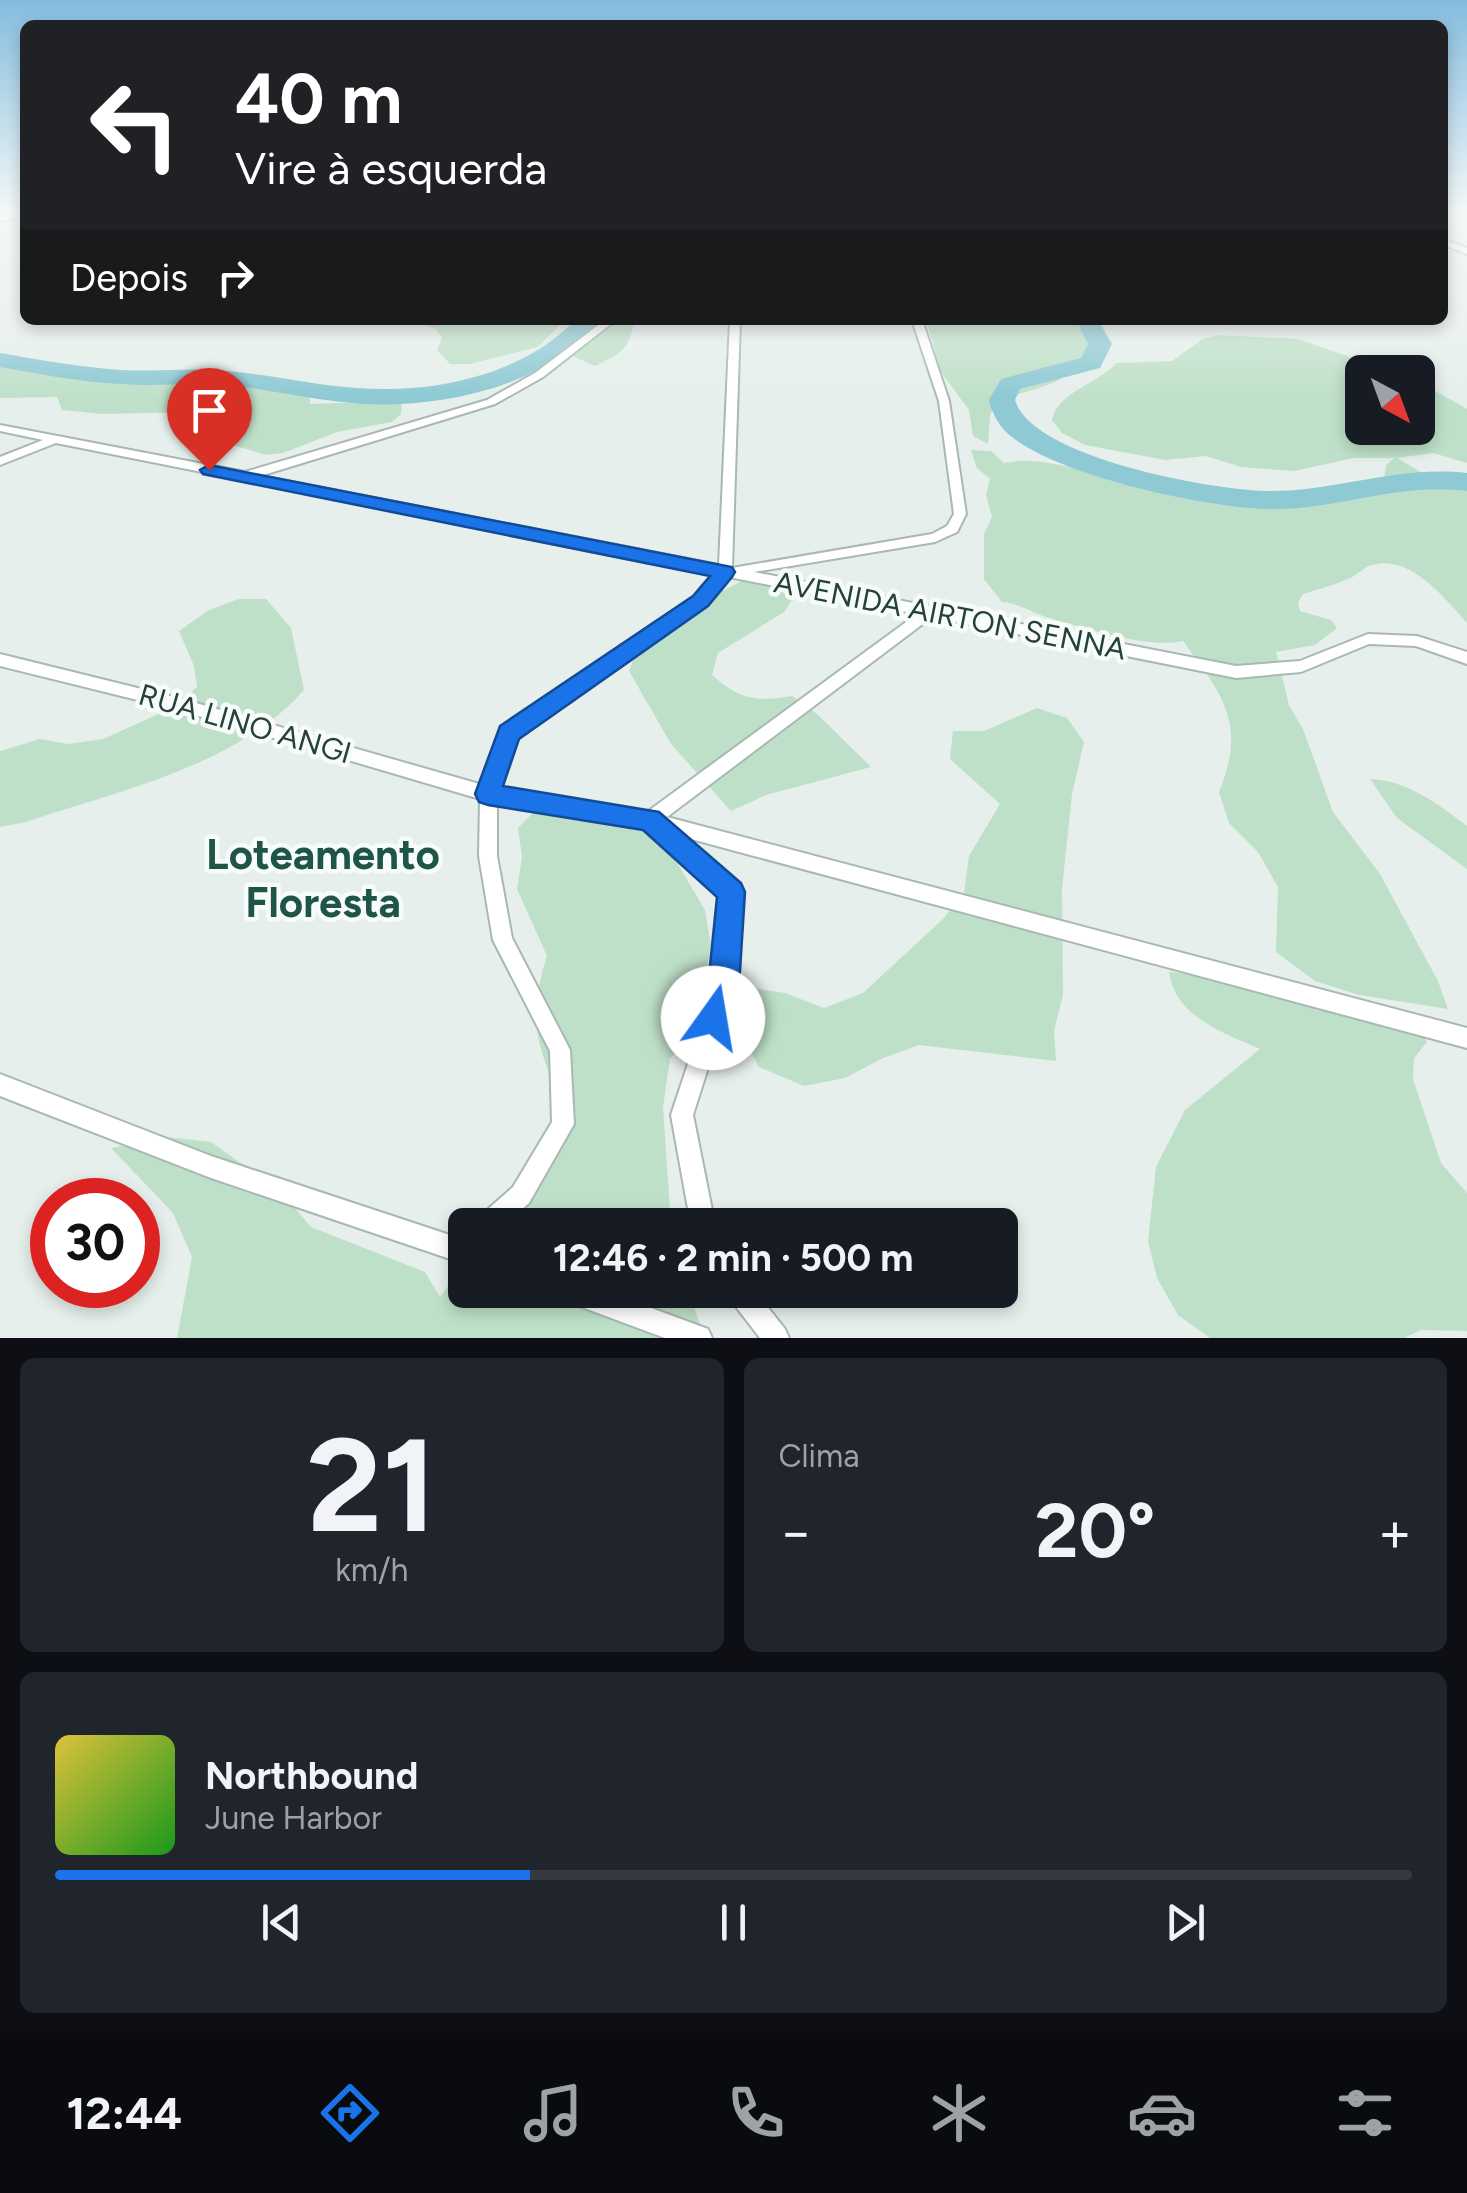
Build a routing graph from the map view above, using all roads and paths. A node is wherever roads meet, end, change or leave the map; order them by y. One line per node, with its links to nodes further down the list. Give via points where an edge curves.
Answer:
1 (604, 325): 7 (street, via 490,402)
2 (735, 325): 8 (street)
3 (920, 325): 8 (street, via 944,401 960,514 952,529 935,538)
4 (0, 428): 5 (street, AVENIDA AIRTON SENNA)
5 (56, 439): 6 (street); 7 (street, AVENIDA AIRTON SENNA)
6 (0, 461)
7 (242, 477): 8 (street, AVENIDA AIRTON SENNA)
8 (725, 572): 9 (street, AVENIDA AIRTON SENNA); 12 (street, via 700,601 509,733)
9 (928, 612): 10 (street, AVENIDA AIRTON SENNA, via 1236,672 1301,666 1368,639 1417,641); 13 (street)
10 (1467, 658)
11 (0, 660): 12 (street, RUA LINO ANGI, via 182,704)
12 (488, 794): 13 (street, RUA LINO ANGI); 16 (street, via 488,856 503,940 560,1050 563,1124)
13 (650, 820): 14 (street, RUA LINO ANGI); 17 (street, via 731,892 724,986 682,1116)
14 (1467, 1038)
15 (0, 1085): 18 (street, via 211,1166)
16 (506, 1208)
17 (701, 1208)
18 (448, 1243)
19 (618, 1308): 21 (street)
20 (753, 1308): 22 (street)
21 (699, 1338)
22 (776, 1338)

